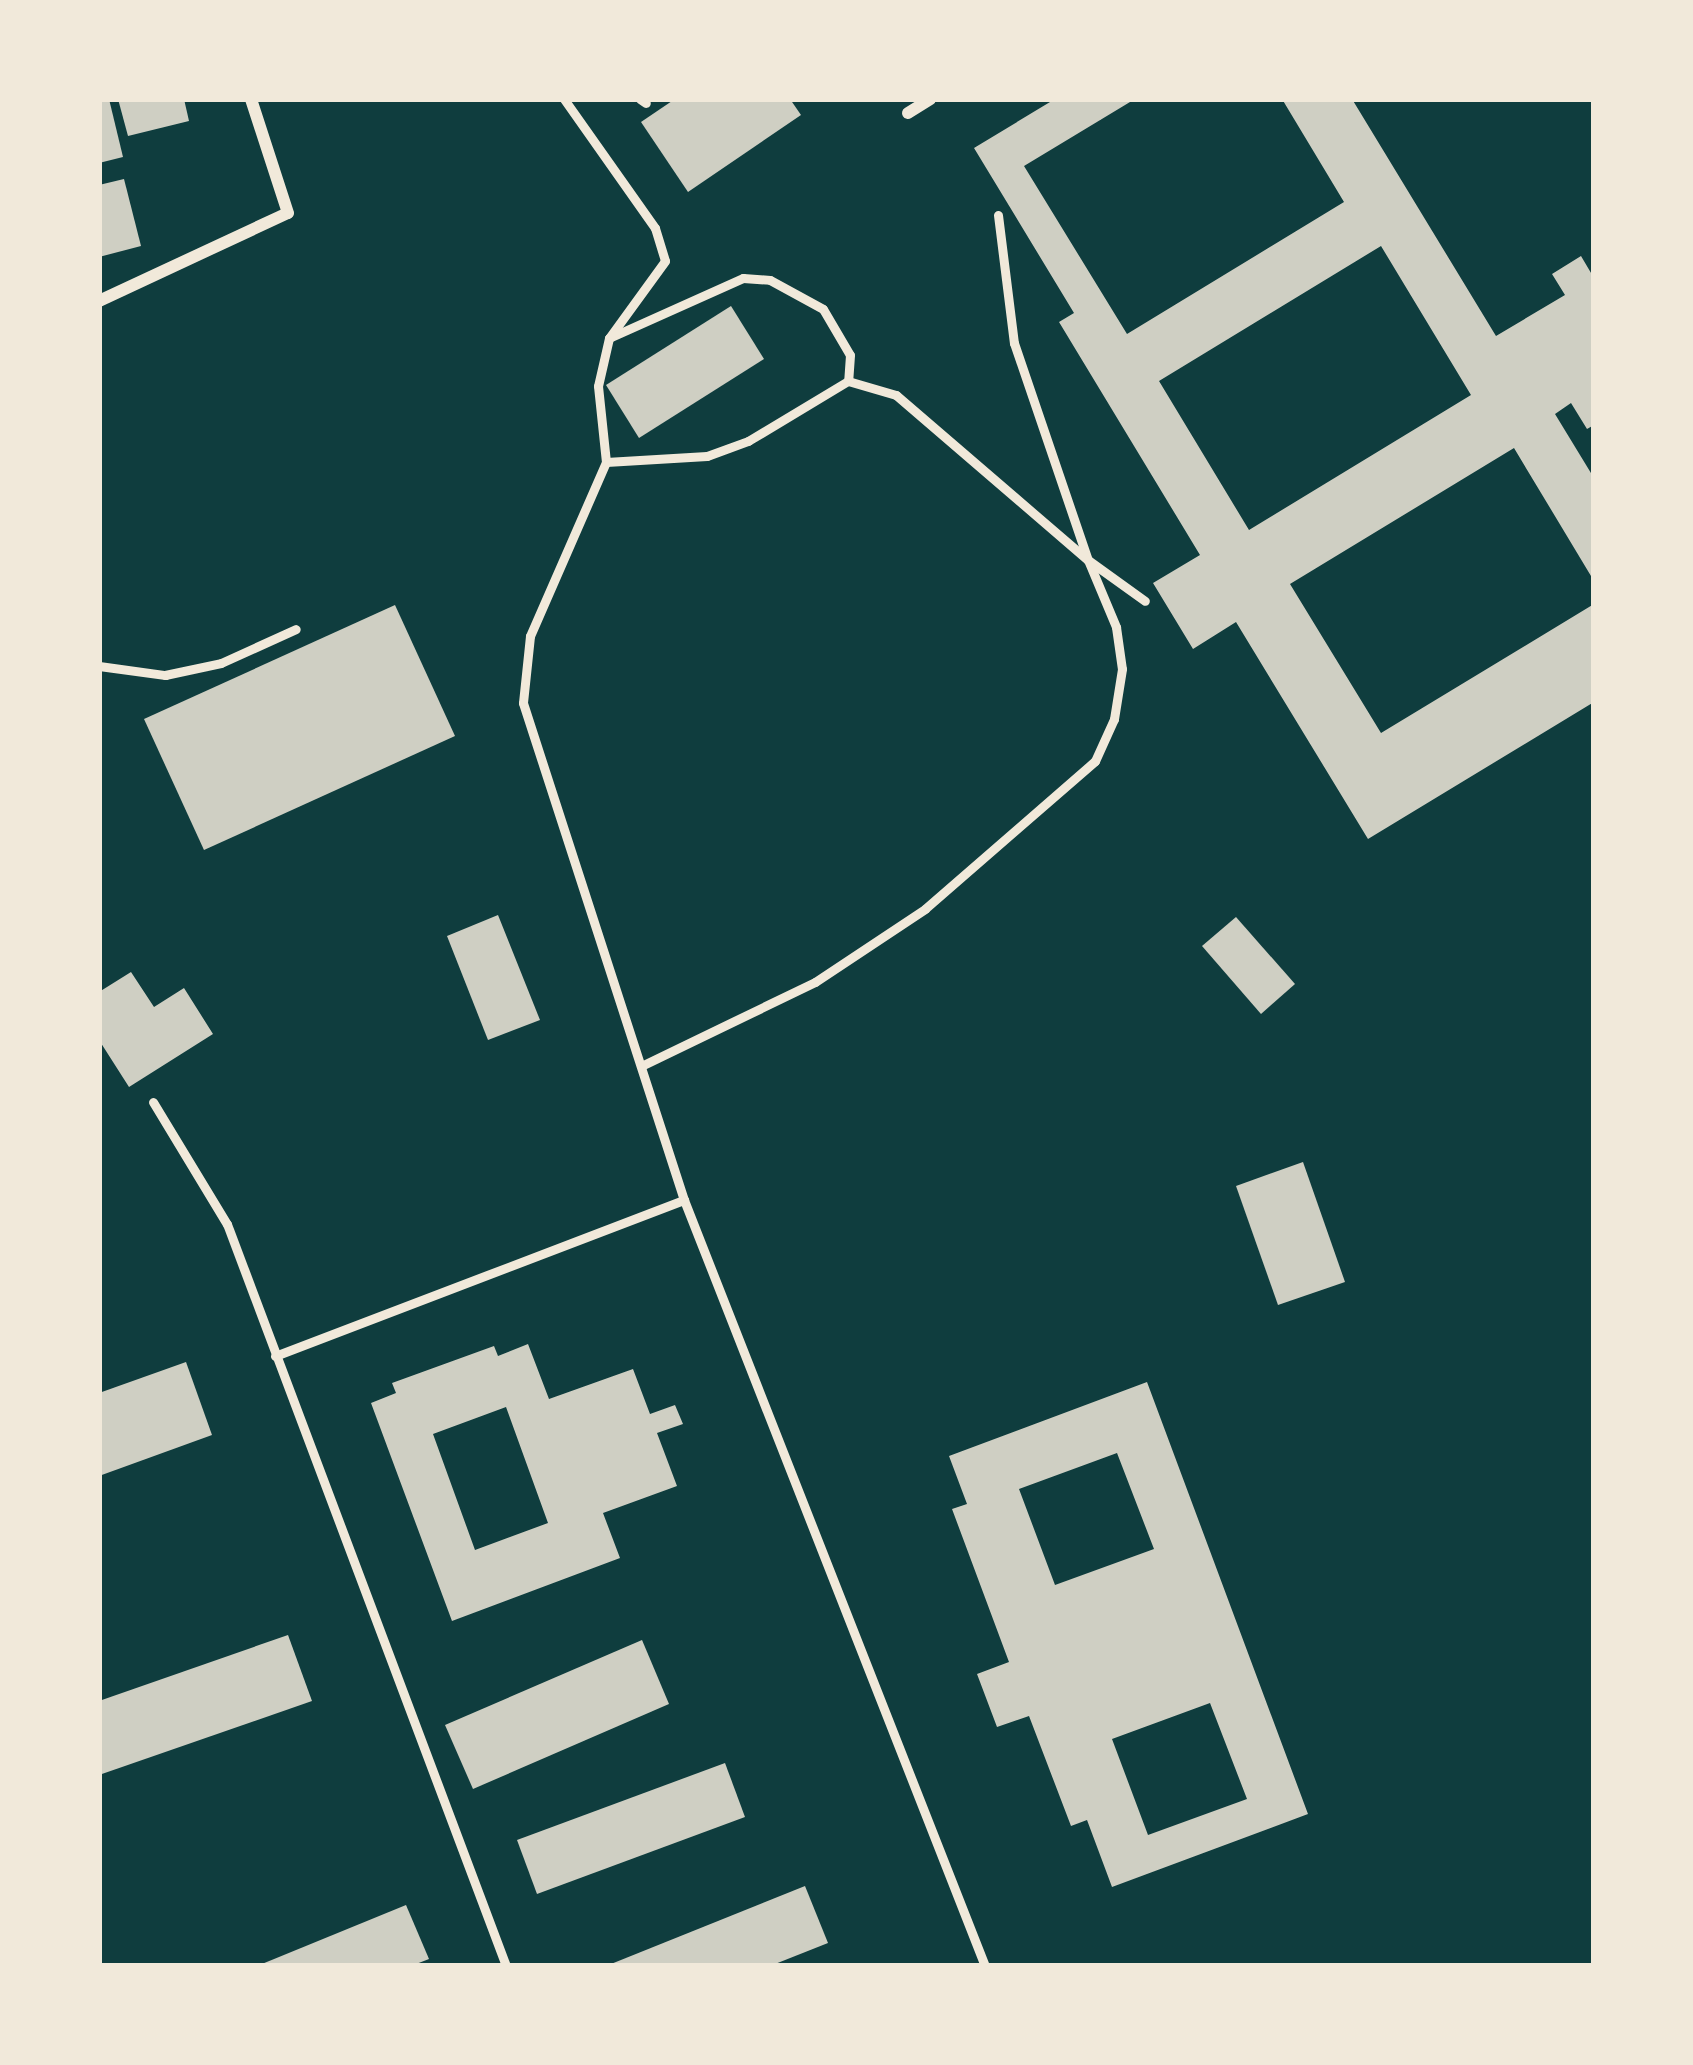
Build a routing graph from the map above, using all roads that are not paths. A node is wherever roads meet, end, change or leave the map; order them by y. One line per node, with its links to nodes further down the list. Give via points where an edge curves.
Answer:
1 (251, 99): 6 (street, via 288,213)
2 (564, 99): 7 (lane, via 665,244 659,272)
3 (930, 99): 4 (street)
4 (908, 113)
5 (998, 215): 10 (lane, via 1014,343)
6 (99, 301)
7 (609, 338): 8 (lane, via 743,278 770,280 824,309 850,355); 9 (lane, via 598,386)
8 (848, 381): 9 (lane, via 748,441 707,456); 10 (lane, via 896,395 941,427)
9 (606, 462): 14 (lane, via 530,636 523,703)
10 (1088, 560): 11 (lane); 14 (lane, via 1116,627 1122,669 1114,718 1095,761 925,909 814,982)
11 (1145, 602)
12 (296, 629): 13 (lane, via 221,664 165,675)
13 (99, 666)
14 (641, 1066): 16 (lane)
15 (153, 1102): 17 (lane, via 226,1224)
16 (684, 1200): 17 (lane); 19 (lane)
17 (275, 1356): 18 (lane)
18 (506, 1966)
19 (985, 1966)

